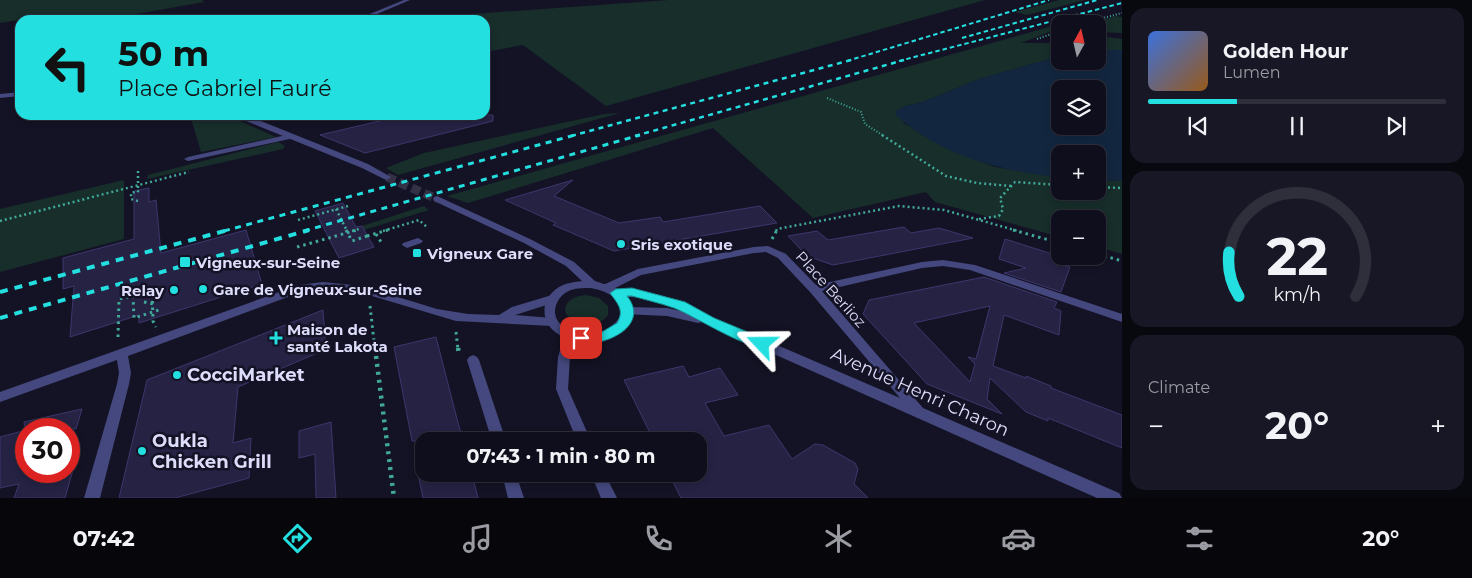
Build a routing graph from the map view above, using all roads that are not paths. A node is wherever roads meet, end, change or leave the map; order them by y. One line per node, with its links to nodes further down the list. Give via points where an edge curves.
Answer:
1 (408, 0): 2 (street)
2 (370, 15)
3 (15, 94): 4 (street)
4 (0, 96)
5 (251, 120): 6 (street)
6 (291, 136): 7 (street); 8 (street)
7 (188, 159)
8 (387, 177)
9 (436, 199): 12 (street, via 570,264)
10 (418, 241): 11 (street)
11 (408, 245)
12 (590, 284): 14 (street); 15 (street, via 568,288)
13 (814, 289): 14 (street, Place Berlioz, via 782,256 768,249 638,272); 18 (street, via 943,263 971,267); 25 (street, Place Berlioz)
14 (611, 291): 16 (street, via 624,301); 19 (street, Avenue Henri Charon, via 667,300)
15 (552, 299): 17 (street, via 516,310); 20 (street, via 548,314)
16 (627, 312): 19 (street, Avenue Henri Charon, via 667,312); 21 (street, via 622,326 609,335 593,339)
17 (502, 318): 20 (street); 22 (street, via 454,316 345,285 321,285 303,288)
18 (1122, 318)
19 (710, 321): 25 (street, Avenue Henri Charon)
20 (552, 322): 21 (street)
21 (570, 336): 27 (street, via 564,357 562,389)
22 (122, 353): 24 (street); 30 (street, via 123,384)
23 (473, 360): 26 (street)
24 (0, 397)
25 (919, 412): 33 (street, Avenue Henri Charon)
26 (496, 432)
27 (580, 432)
28 (511, 482): 31 (street)
29 (602, 482): 32 (street)
30 (92, 498)
31 (516, 498)
32 (609, 498)
33 (1114, 498)

